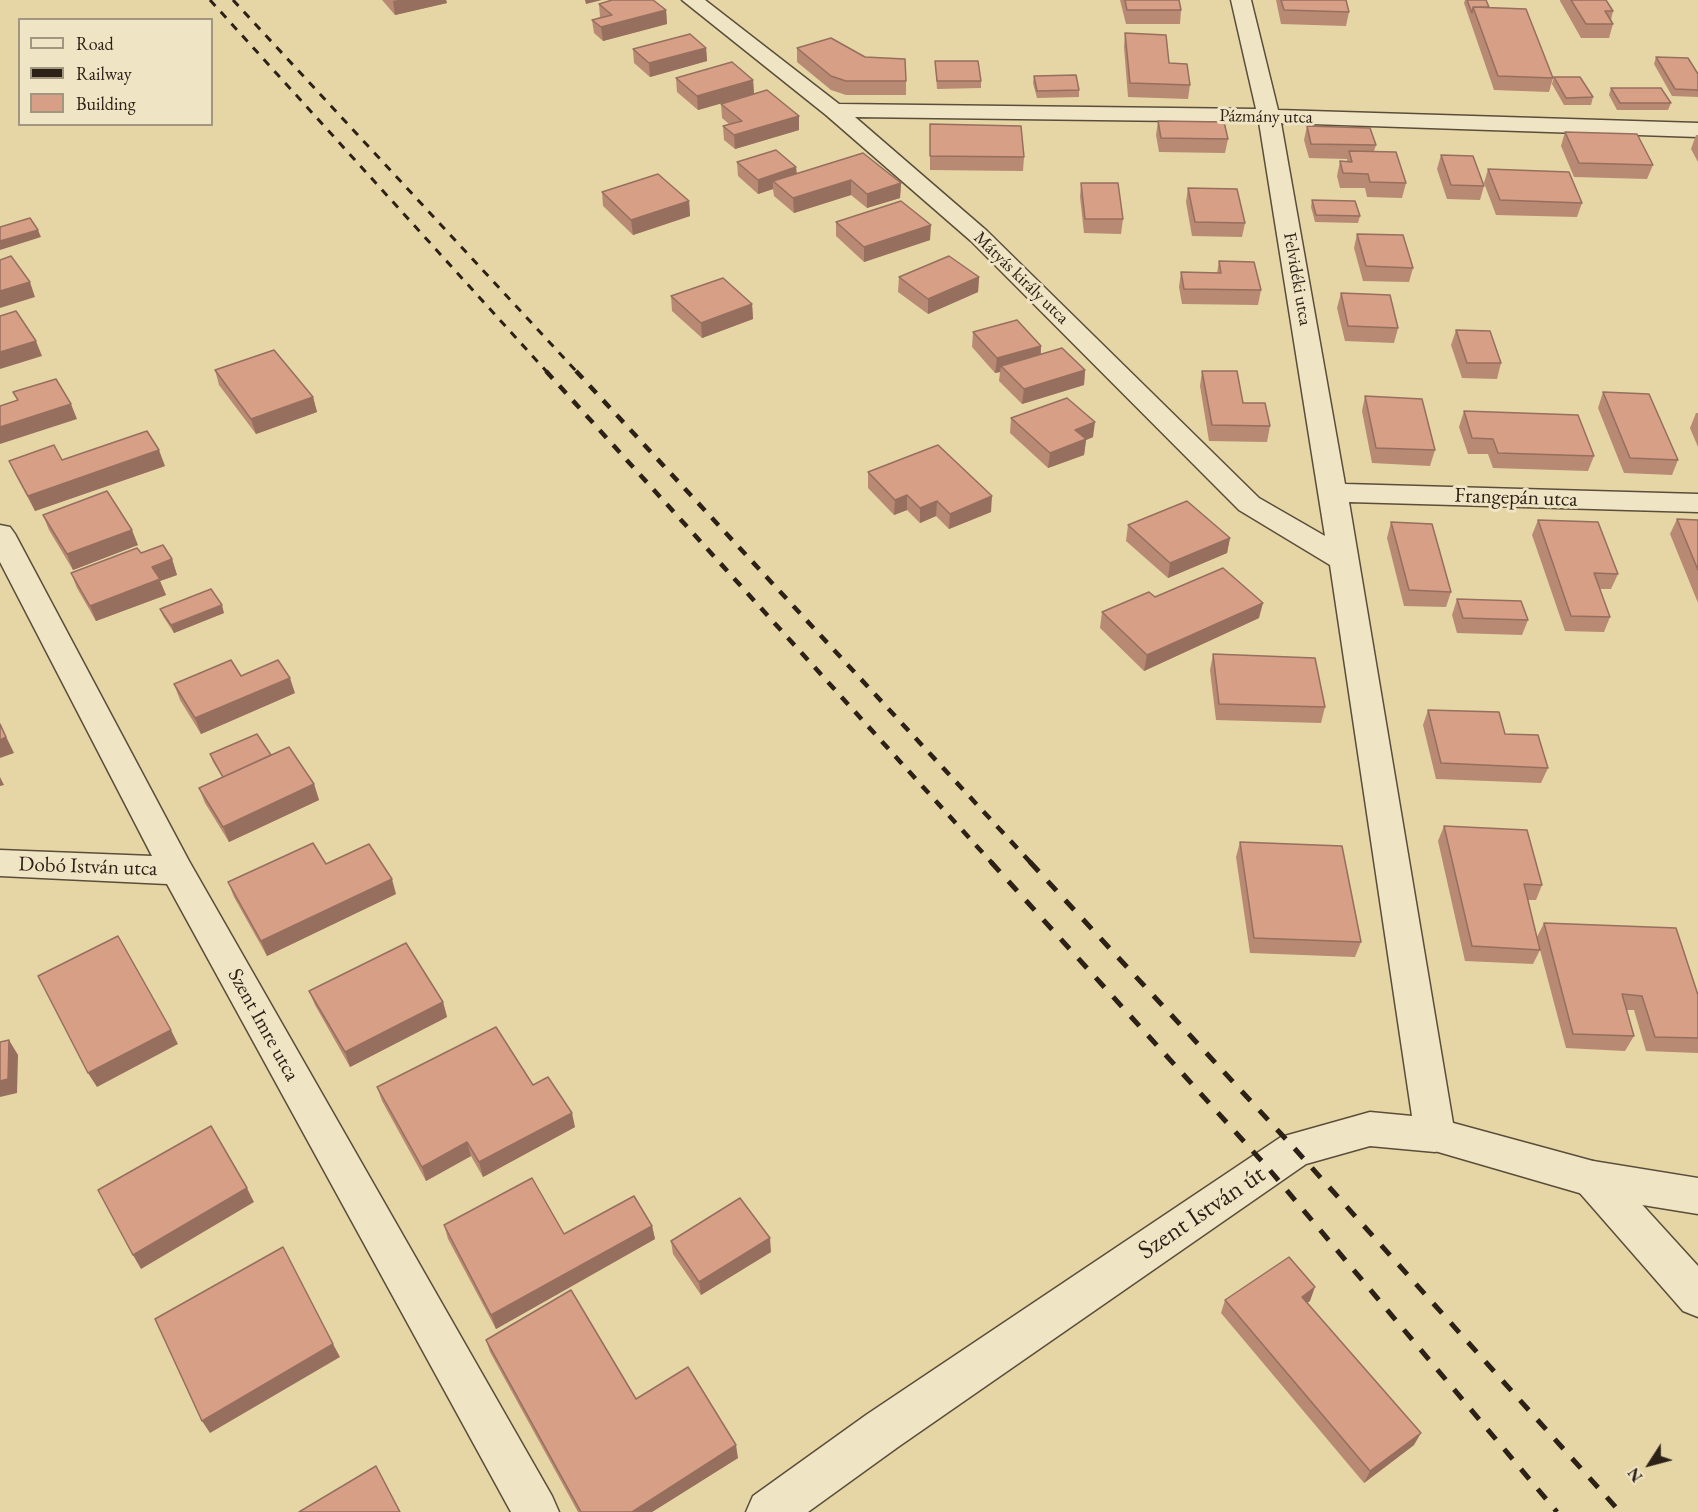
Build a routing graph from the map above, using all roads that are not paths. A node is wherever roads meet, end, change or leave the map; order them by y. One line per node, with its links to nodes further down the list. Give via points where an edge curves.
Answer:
1 (692, 0): 3 (street, Mátyás király utca)
2 (1241, 0): 4 (street, Felvidéki utca)
3 (834, 110): 4 (street, Pázmány utca); 9 (street, Mátyás király utca, via 979,236 1249,504)
4 (1269, 116): 5 (street, Pázmány utca); 6 (street, Felvidéki utca)
5 (1698, 130)
6 (1333, 493): 7 (street, Frangepán utca); 9 (street, Felvidéki utca)
7 (1698, 503)
8 (0, 534): 11 (street, Szent Imre utca)
9 (1344, 560): 12 (street, Felvidéki utca)
10 (0, 863): 11 (street, Dobó István utca)
11 (177, 871): 16 (street, Szent Imre utca)
12 (1435, 1135): 13 (street, Szent István út); 17 (street, Szent István út, via 1370,1129 1295,1149)
13 (1593, 1179): 14 (street, Szent István út); 15 (street)
14 (1698, 1196)
15 (1698, 1297)
16 (536, 1512)
17 (769, 1512)

